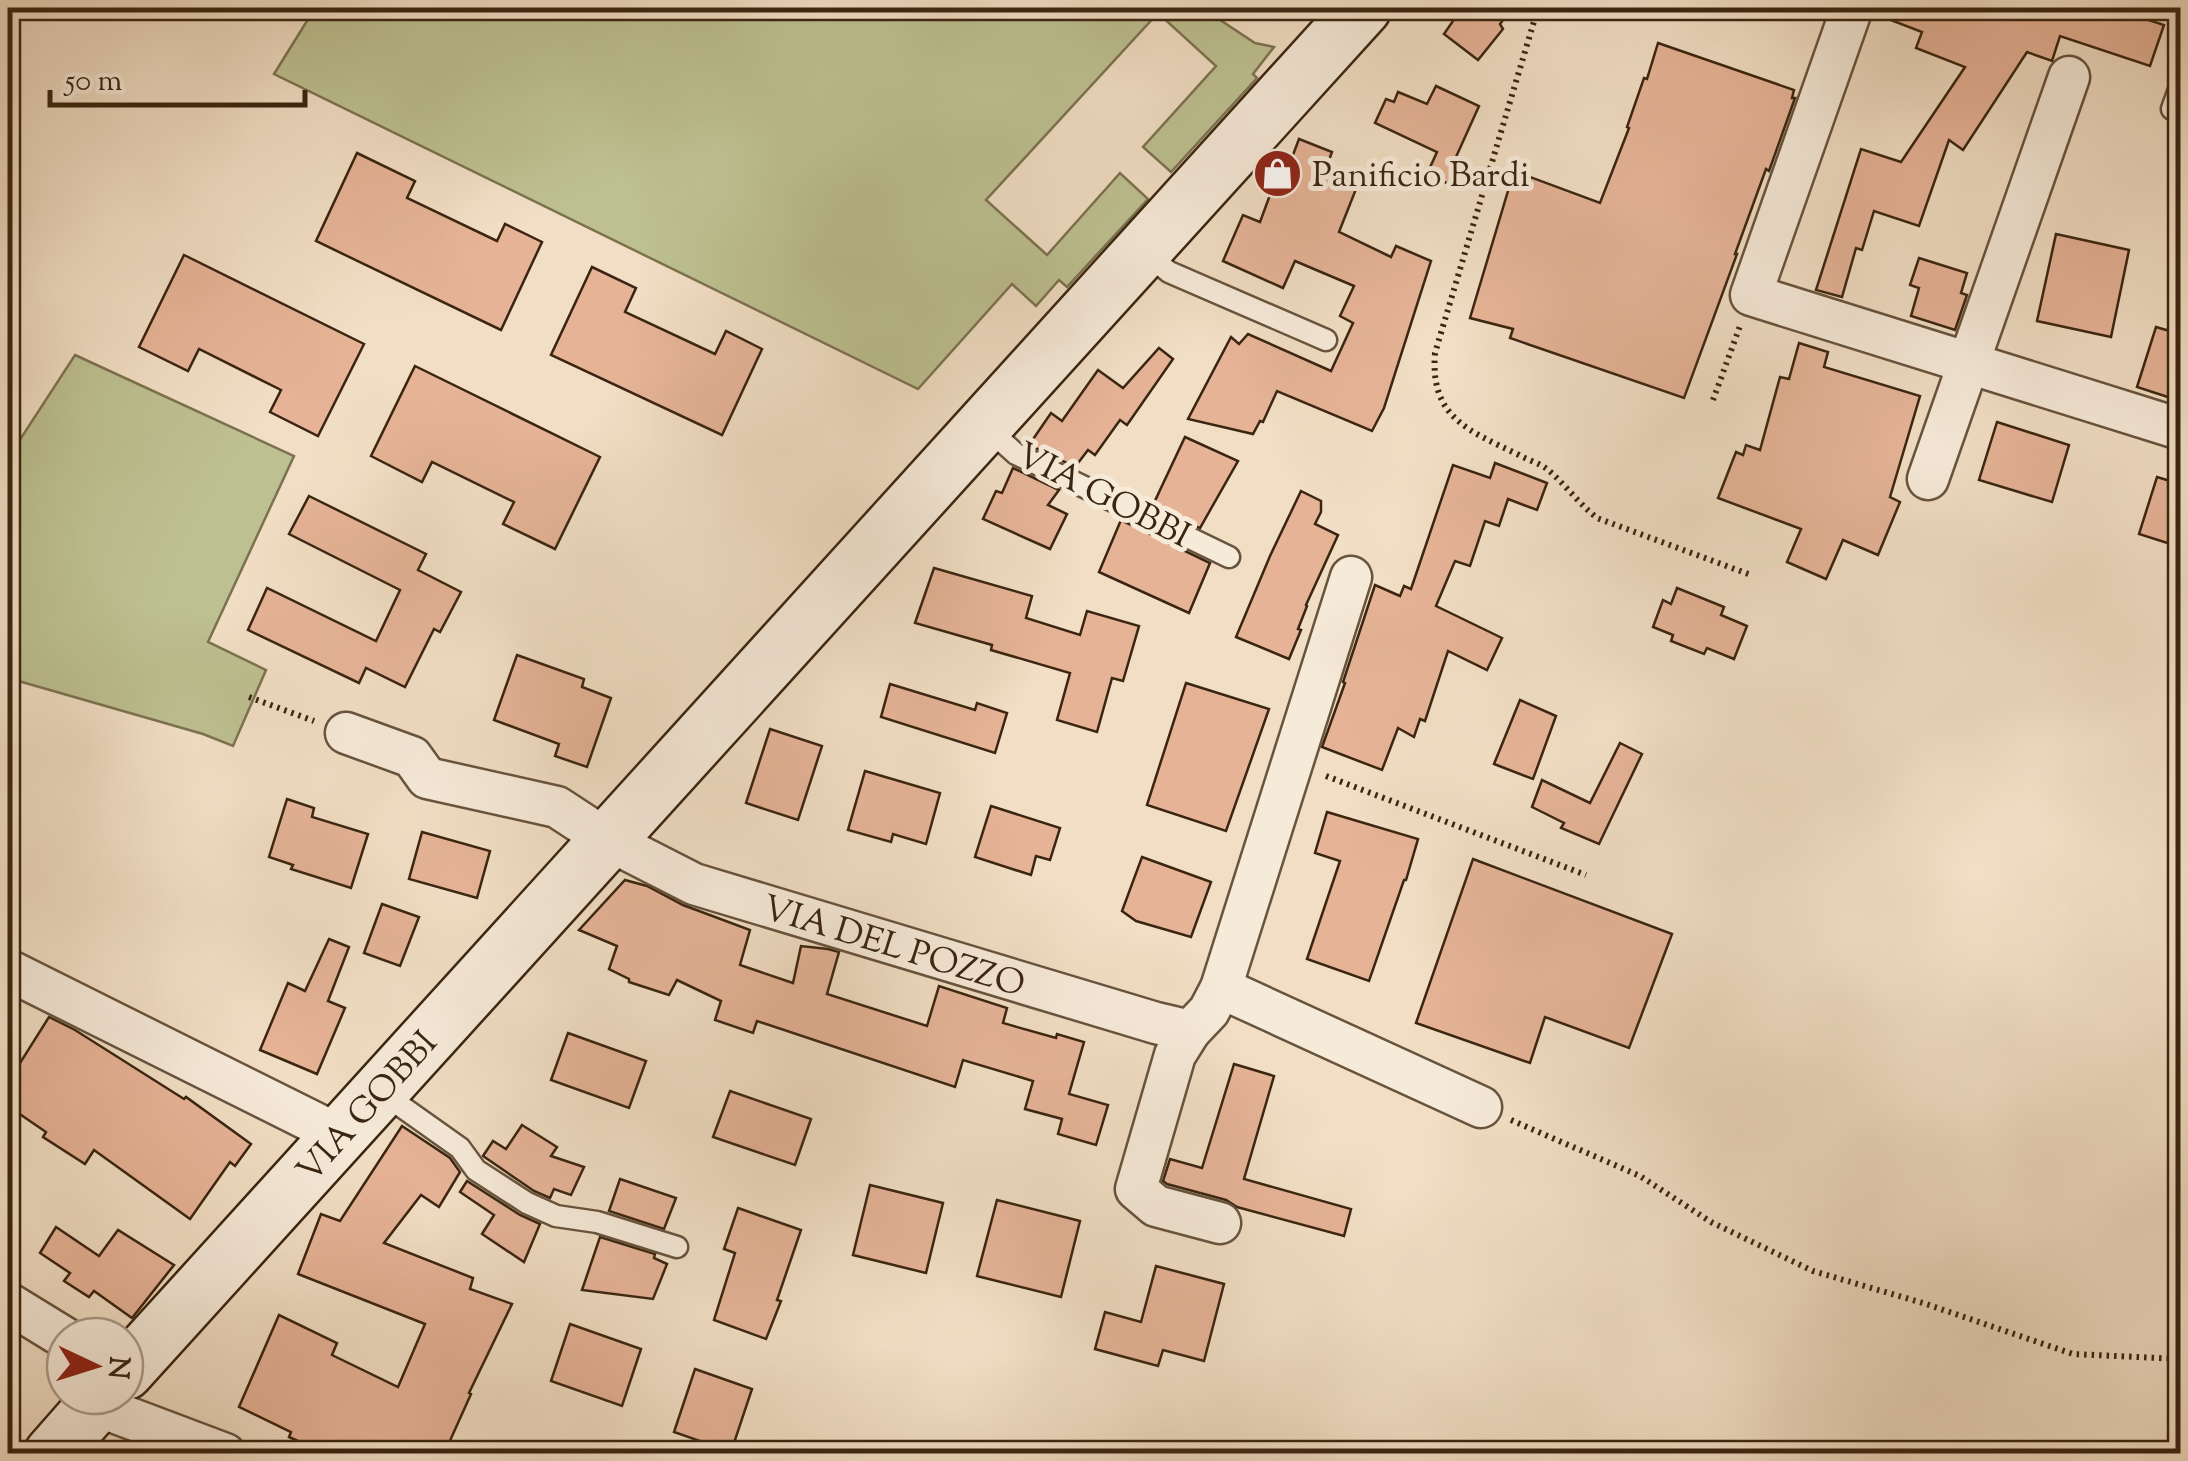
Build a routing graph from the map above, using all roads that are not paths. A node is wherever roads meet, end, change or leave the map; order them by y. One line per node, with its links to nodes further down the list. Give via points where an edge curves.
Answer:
1 (1363, 8): 6 (street, VIA GOBBI)
2 (1852, 8): 8 (street, via 1751,295)
3 (2069, 78): 8 (street)
4 (2180, 87): 5 (lane)
5 (2172, 109)
6 (1142, 250): 7 (lane, via 1168,272); 9 (street, VIA GOBBI)
7 (1326, 340)
8 (1968, 362): 10 (street); 11 (street)
9 (983, 425): 12 (lane, VIA GOBBI, via 1016,454); 15 (street, VIA GOBBI)
10 (2180, 428)
11 (1928, 479)
12 (1228, 557)
13 (1352, 577): 17 (street)
14 (346, 733): 15 (street, via 412,757 426,778 557,807)
15 (606, 839): 18 (street, VIA DEL POZZO, via 694,884); 19 (street, VIA GOBBI)
16 (8, 970): 21 (street)
17 (1221, 988): 18 (street); 20 (street)
18 (1190, 1031): 22 (street, via 1175,1055 1136,1189 1156,1206)
19 (379, 1091): 21 (street, VIA GOBBI); 23 (lane, via 527,1203)
20 (1481, 1107)
21 (339, 1136): 26 (street, VIA GOBBI)
22 (1220, 1222)
23 (677, 1247)
24 (8, 1304): 25 (street)
25 (45, 1326)
26 (145, 1350)
27 (145, 1411): 30 (street)
28 (86, 1416): 29 (street, VIA GOBBI)
29 (52, 1454)
30 (224, 1454)

